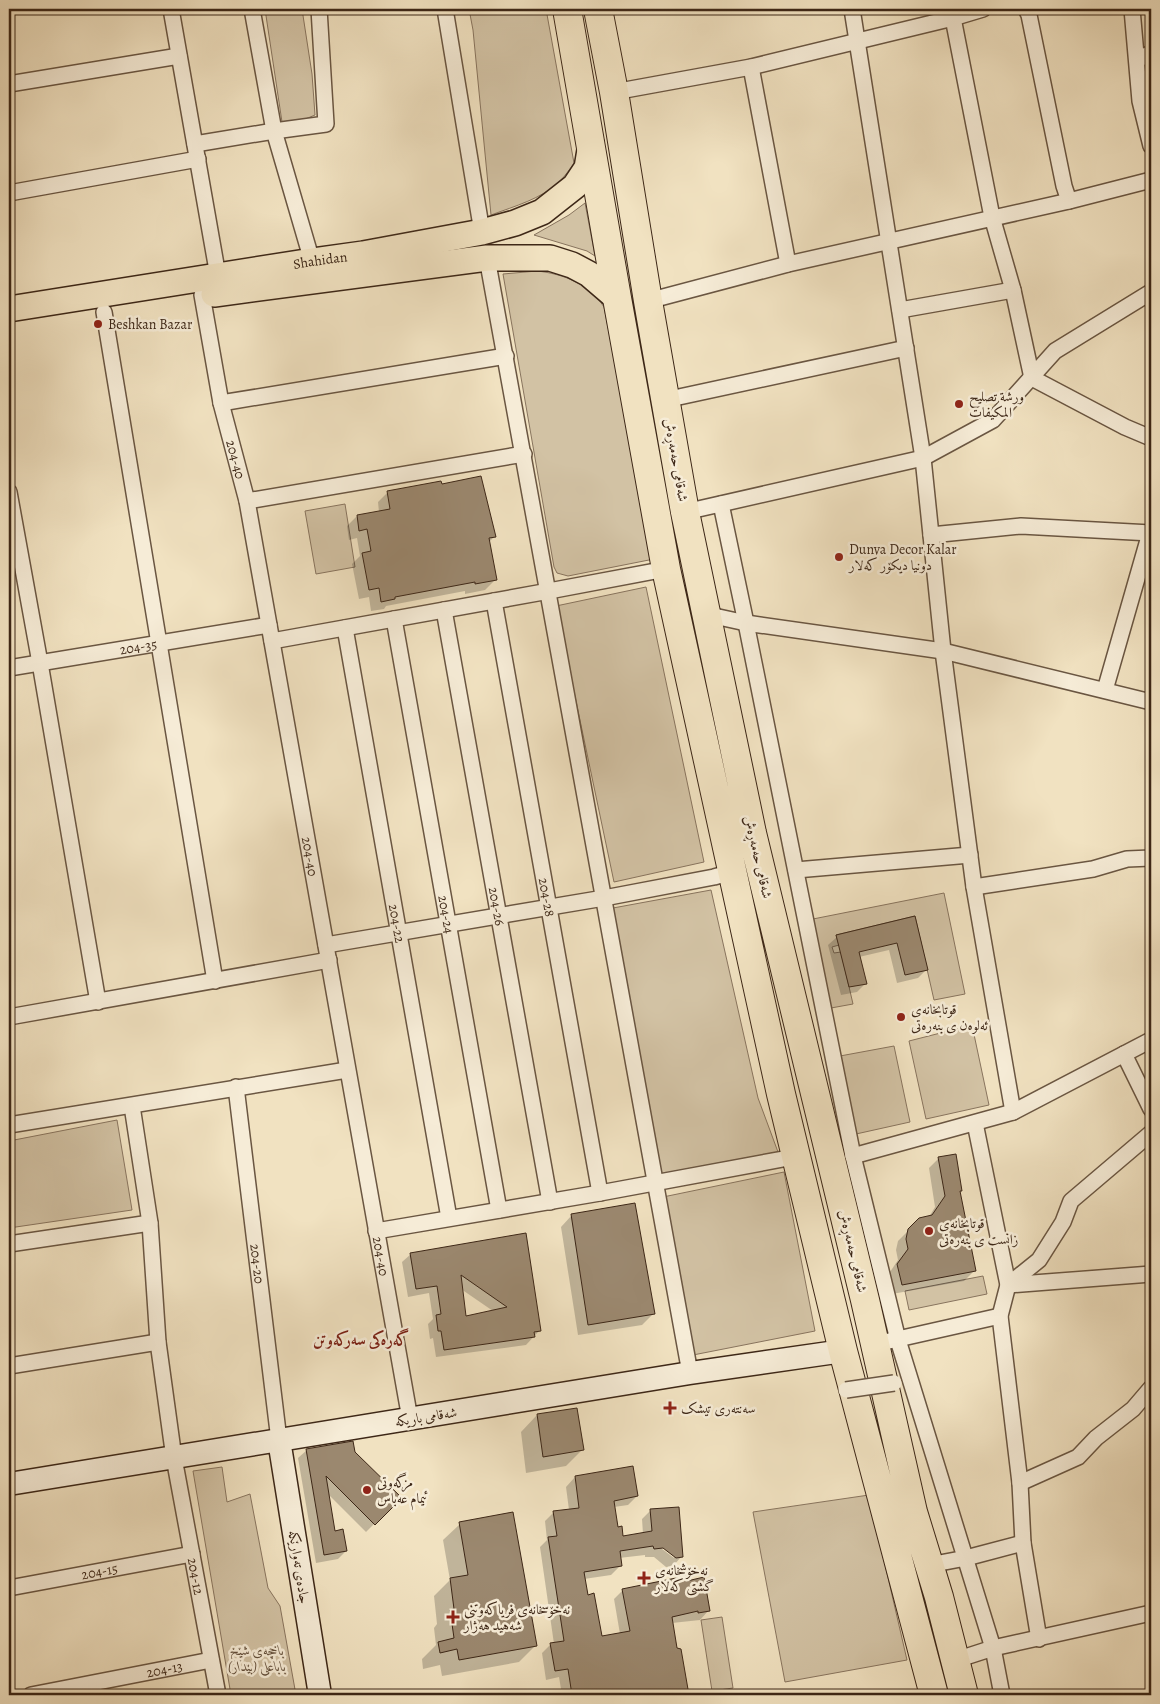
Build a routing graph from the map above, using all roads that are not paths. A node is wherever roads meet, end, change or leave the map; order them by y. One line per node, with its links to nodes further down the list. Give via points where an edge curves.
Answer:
1 (171, 9): 14 (street)
2 (252, 9): 19 (street)
3 (318, 9): 19 (street, via 326,124)
4 (445, 9): 27 (street)
5 (567, 9): 20 (highway, شەقامی حەمەڕەش)
6 (598, 9): 18 (highway, شەقامی حەمەڕەش)
7 (852, 9): 12 (street)
8 (983, 9): 11 (street)
9 (1026, 9): 25 (street)
10 (1132, 9): 15 (street)
11 (953, 18): 12 (street); 26 (street)
12 (858, 41): 16 (street); 28 (street)
13 (1151, 53): 15 (street)
14 (179, 56): 17 (street); 22 (street)
15 (1137, 60): 21 (street, via 1140,100)
16 (751, 67): 18 (street); 32 (street)
17 (9, 84)
18 (614, 92): 38 (highway, شەقامی حەمەڕەش)
19 (274, 131): 22 (street); 30 (street)
20 (591, 144): 27 (main road, Shahidan, via 586,168 574,186 557,201 542,212); 37 (highway, شەقامی حەمەڕەش)
21 (1151, 146)
22 (197, 152): 24 (street); 33 (street)
23 (1151, 180): 25 (street)
24 (9, 193)
25 (1069, 201): 26 (street)
26 (992, 217): 28 (street); 34 (street)
27 (482, 232): 31 (main road, Shahidan)
28 (889, 240): 32 (street); 40 (street)
29 (488, 258): 31 (main road); 37 (main road, via 550,258 588,274); 44 (street)
30 (312, 261): 31 (main road, Shahidan); 33 (main road, Shahidan)
31 (365, 263): 36 (main road)
32 (788, 264): 38 (street)
33 (218, 276): 39 (main road, Shahidan)
34 (1013, 290): 40 (street); 45 (street)
35 (1151, 292): 45 (street, via 1055,351)
36 (202, 296): 41 (main road); 47 (street, 204-40)
37 (617, 298): 57 (highway, شەقامی حەمەڕەش)
38 (648, 301): 46 (highway, شەقامی حەمەڕەش)
39 (9, 309)
40 (900, 310): 43 (street)
41 (104, 312): 42 (main road); 67 (street)
42 (9, 326)
43 (906, 348): 46 (street); 50 (street)
44 (506, 356): 47 (street); 49 (street)
45 (1032, 378): 48 (street); 50 (street, via 993,420)
46 (666, 400): 54 (highway, شەقامی حەمەڕەش)
47 (221, 403): 52 (street, 204-40)
48 (1151, 438)
49 (524, 454): 52 (street); 58 (street)
50 (923, 458): 53 (street); 56 (street)
51 (9, 492): 69 (street)
52 (247, 501): 64 (street, 204-40)
53 (721, 504): 54 (street); 63 (street)
54 (685, 512): 61 (highway, شەقامی حەمەڕەش)
55 (1151, 533): 56 (street, via 1020,526); 71 (street)
56 (931, 535): 68 (street)
57 (666, 569): 58 (street); 76 (highway, شەقامی حەمەڕەش)
58 (549, 591): 59 (street); 78 (street)
59 (494, 601): 60 (street); 79 (street, 204-28)
60 (444, 610): 62 (street); 80 (street, 204-26)
61 (705, 614): 63 (street); 92 (highway, شەقامی حەمەڕەش, via 752,833)
62 (394, 619): 65 (street); 81 (street, 204-24)
63 (746, 623): 68 (street); 75 (street)
64 (269, 624): 66 (street, 204-40); 67 (street, 204-35)
65 (345, 628): 66 (street); 82 (street, 204-22)
66 (272, 641): 83 (street, 204-40)
67 (160, 642): 69 (street, 204-35); 85 (street)
68 (943, 651): 71 (street); 73 (street)
69 (40, 663): 70 (street, 204-35); 86 (street)
70 (9, 668)
71 (1105, 690): 72 (street)
72 (1151, 702)
73 (970, 855): 75 (street); 77 (street)
74 (1151, 858): 77 (street, via 1127,859 1093,869)
75 (796, 870): 101 (street)
76 (732, 872): 78 (street); 93 (highway, شەقامی حەمەڕەش)
77 (974, 887): 96 (street)
78 (604, 898): 79 (street); 102 (street)
79 (549, 907): 80 (street); 103 (street, 204-28)
80 (498, 915): 81 (street); 104 (street, 204-26)
81 (448, 924): 82 (street); 105 (street, 204-24)
82 (399, 932): 83 (street); 106 (street, 204-22)
83 (326, 945): 84 (street, 204-40)
84 (328, 960): 85 (street); 90 (street, 204-40)
85 (215, 980): 86 (street)
86 (98, 1002): 87 (street)
87 (9, 1017)
88 (1151, 1040): 89 (street)
89 (1124, 1054): 95 (street); 96 (street)
90 (347, 1070): 91 (street); 108 (street, 204-40)
91 (236, 1087): 94 (street); 122 (street, 204-20)
92 (815, 1089): 93 (highway); 114 (highway, شەقامی حەمەڕەش)
93 (781, 1094): 100 (highway, شەقامی حەمەڕەش)
94 (132, 1106): 98 (street); 107 (street, 204-12)
95 (1151, 1109)
96 (1013, 1112): 97 (street)
97 (975, 1123): 101 (street); 111 (street)
98 (9, 1125)
99 (1151, 1133): 111 (street, via 1071,1201 1063,1222 1038,1260)
100 (796, 1155): 102 (street); 115 (highway, شەقامی حەمەڕەش)
101 (853, 1156): 114 (street)
102 (656, 1183): 103 (street); 117 (street)
103 (600, 1193): 104 (street)
104 (550, 1202): 105 (street)
105 (499, 1210): 106 (street)
106 (449, 1218): 108 (street)
107 (150, 1223): 109 (street); 113 (street, 204-12)
108 (376, 1230): 121 (street, 204-40)
109 (9, 1244)
110 (1151, 1274): 111 (street)
111 (1008, 1285): 112 (street)
112 (1000, 1316): 114 (street); 124 (street)
113 (158, 1342): 116 (street); 123 (street, 204-12)
114 (886, 1342): 128 (street); 129 (highway, شەقامی حەمەڕەش, via 913,1512)
115 (843, 1352): 117 (street, شەقامی باریکە); 139 (highway, شەقامی حەمەڕەش)
116 (9, 1366)
117 (690, 1373): 121 (street, شەقامی باریکە)
118 (894, 1383): 120 (street, bridge)
119 (1151, 1388): 124 (street, via 1078,1457)
120 (846, 1390)
121 (410, 1419): 122 (street, شەقامی باریکە)
122 (279, 1440): 123 (street, شەقامی باریکە); 138 (street, جادەی تەوارێکە)
123 (174, 1458): 125 (street, شەقامی باریکە); 127 (street, 204-12)
124 (1020, 1483): 126 (street)
125 (9, 1484)
126 (1022, 1544): 128 (street); 132 (street)
127 (192, 1554): 130 (street, 204-15); 134 (street, 204-12)
128 (966, 1558): 129 (street); 133 (street)
129 (929, 1565): 135 (highway, شەقامی حەمەڕەش)
130 (9, 1588)
131 (1151, 1613): 132 (street)
132 (1039, 1639): 133 (street)
133 (993, 1648): 135 (street); 141 (street)
134 (211, 1660): 136 (street, 204-13); 137 (street, 204-12)
135 (956, 1660): 140 (highway, شەقامی حەمەڕەش)
136 (30, 1695)
137 (218, 1695)
138 (320, 1695)
139 (934, 1695)
140 (964, 1695)
141 (1002, 1695)

